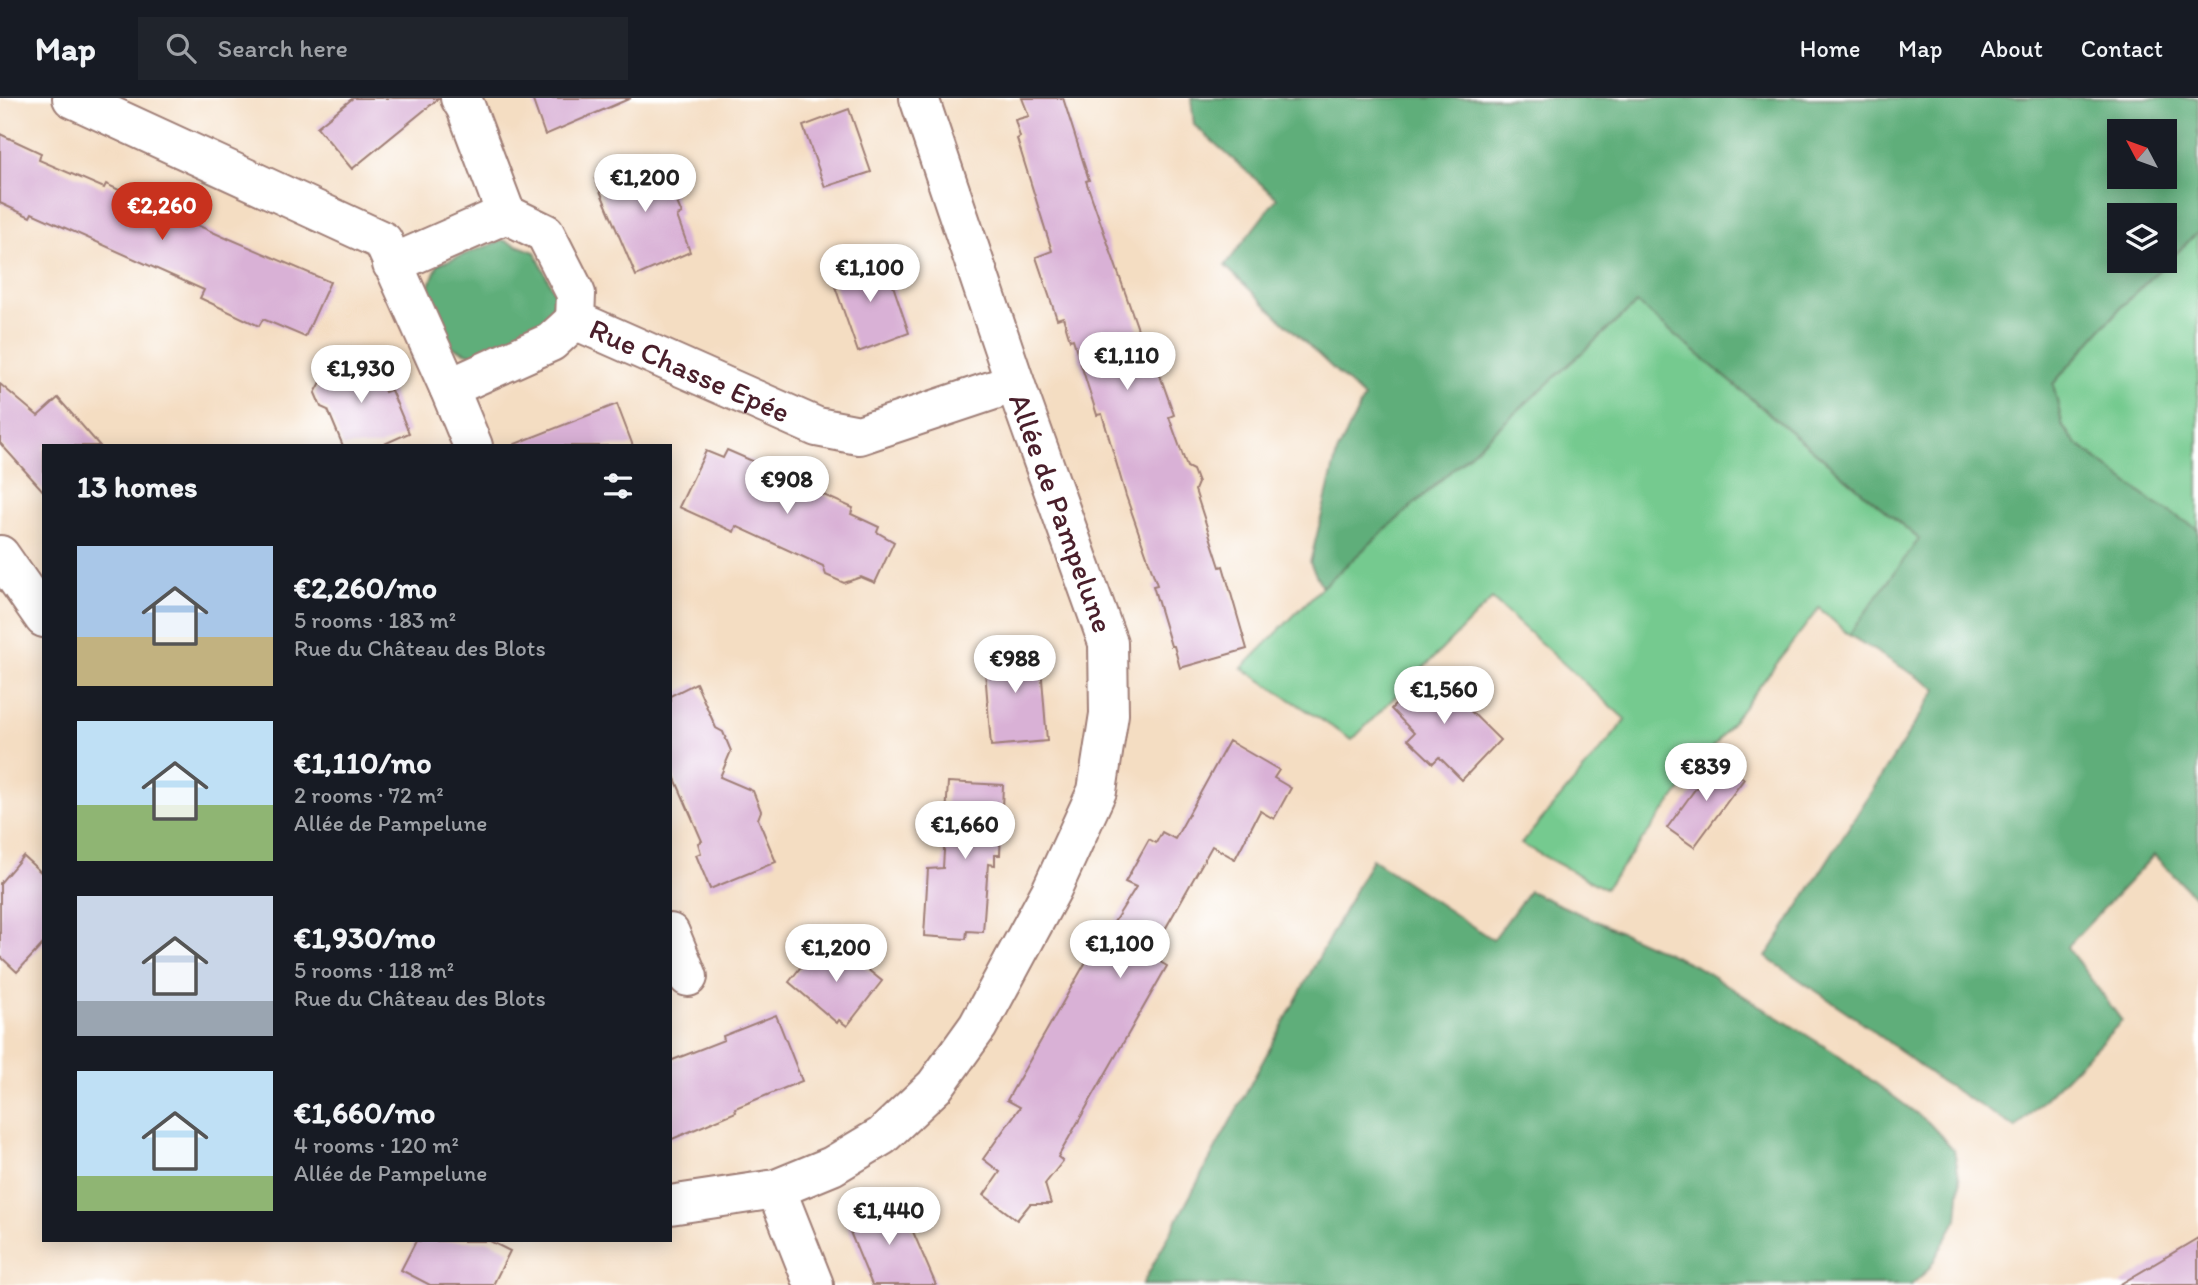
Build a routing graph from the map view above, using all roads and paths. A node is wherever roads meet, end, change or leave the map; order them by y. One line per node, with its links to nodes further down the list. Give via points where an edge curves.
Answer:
1 (72, 98): 5 (street, via 383,242)
2 (460, 98): 4 (street)
3 (919, 98): 7 (street, Allée de Pampelune)
4 (506, 214): 5 (street); 6 (street, Rue Chasse Epée, via 545,233 576,294)
5 (393, 264): 8 (street)
6 (575, 320): 7 (street, Rue Chasse Epée, via 817,427 859,435); 8 (street, via 551,342)
7 (1015, 383): 14 (street, Allée de Pampelune, via 1108,643 1109,715 1097,791 1052,889 978,1026 935,1086 882,1136 832,1166)
8 (449, 388): 9 (street)
9 (471, 444)
10 (0, 555): 11 (street)
11 (42, 615)
12 (672, 938): 13 (street)
13 (688, 977)
14 (776, 1189): 15 (street, Allée de Pampelune); 16 (street)
15 (672, 1205)
16 (814, 1285)

